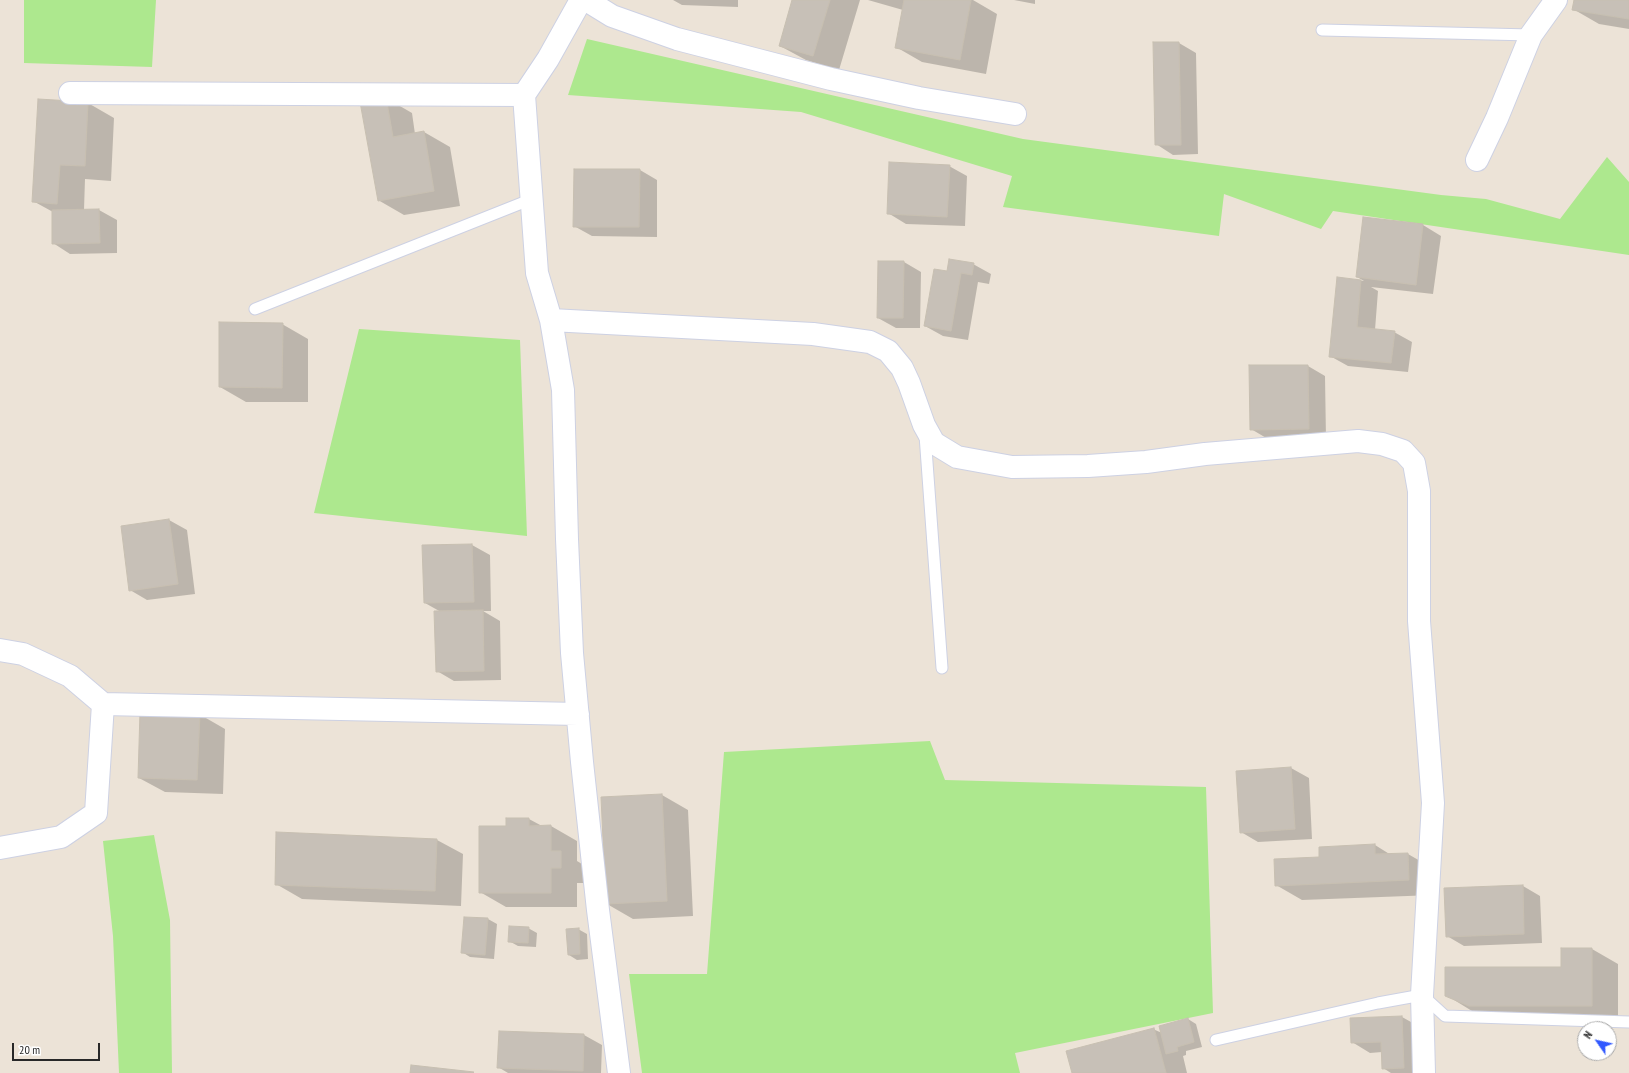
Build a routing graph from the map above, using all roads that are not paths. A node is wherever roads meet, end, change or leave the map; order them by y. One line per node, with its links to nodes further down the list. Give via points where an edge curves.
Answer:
1 (581, 0): 7 (street, via 548,59)
2 (586, 0): 8 (street, via 612,16 677,39 919,98)
3 (1556, 0): 5 (street)
4 (1322, 30): 5 (lane)
5 (1531, 35): 9 (street)
6 (70, 93): 7 (street)
7 (524, 95): 10 (street)
8 (1015, 114)
9 (1477, 160)
10 (532, 199): 11 (lane); 12 (street, via 537,273)
11 (255, 309)
12 (551, 320): 13 (street, via 813,334 870,342 888,351 902,368 910,382); 17 (street, via 563,390 567,547)
13 (924, 425): 15 (lane); 19 (street, via 934,443 957,458 1012,467 1146,462 1205,454 1358,441 1382,444 1403,451 1414,463 1419,491 1419,621 1433,803)
14 (0, 650): 16 (street, via 23,654 70,676)
15 (942, 668)
16 (104, 704): 17 (street); 18 (street, via 96,813 61,837)
17 (578, 714): 22 (street, via 597,902)
18 (0, 848)
19 (1422, 994): 20 (lane, via 1445,1016); 21 (lane); 23 (street)
20 (1629, 1022)
21 (1216, 1040)
22 (619, 1073)
23 (1424, 1073)

